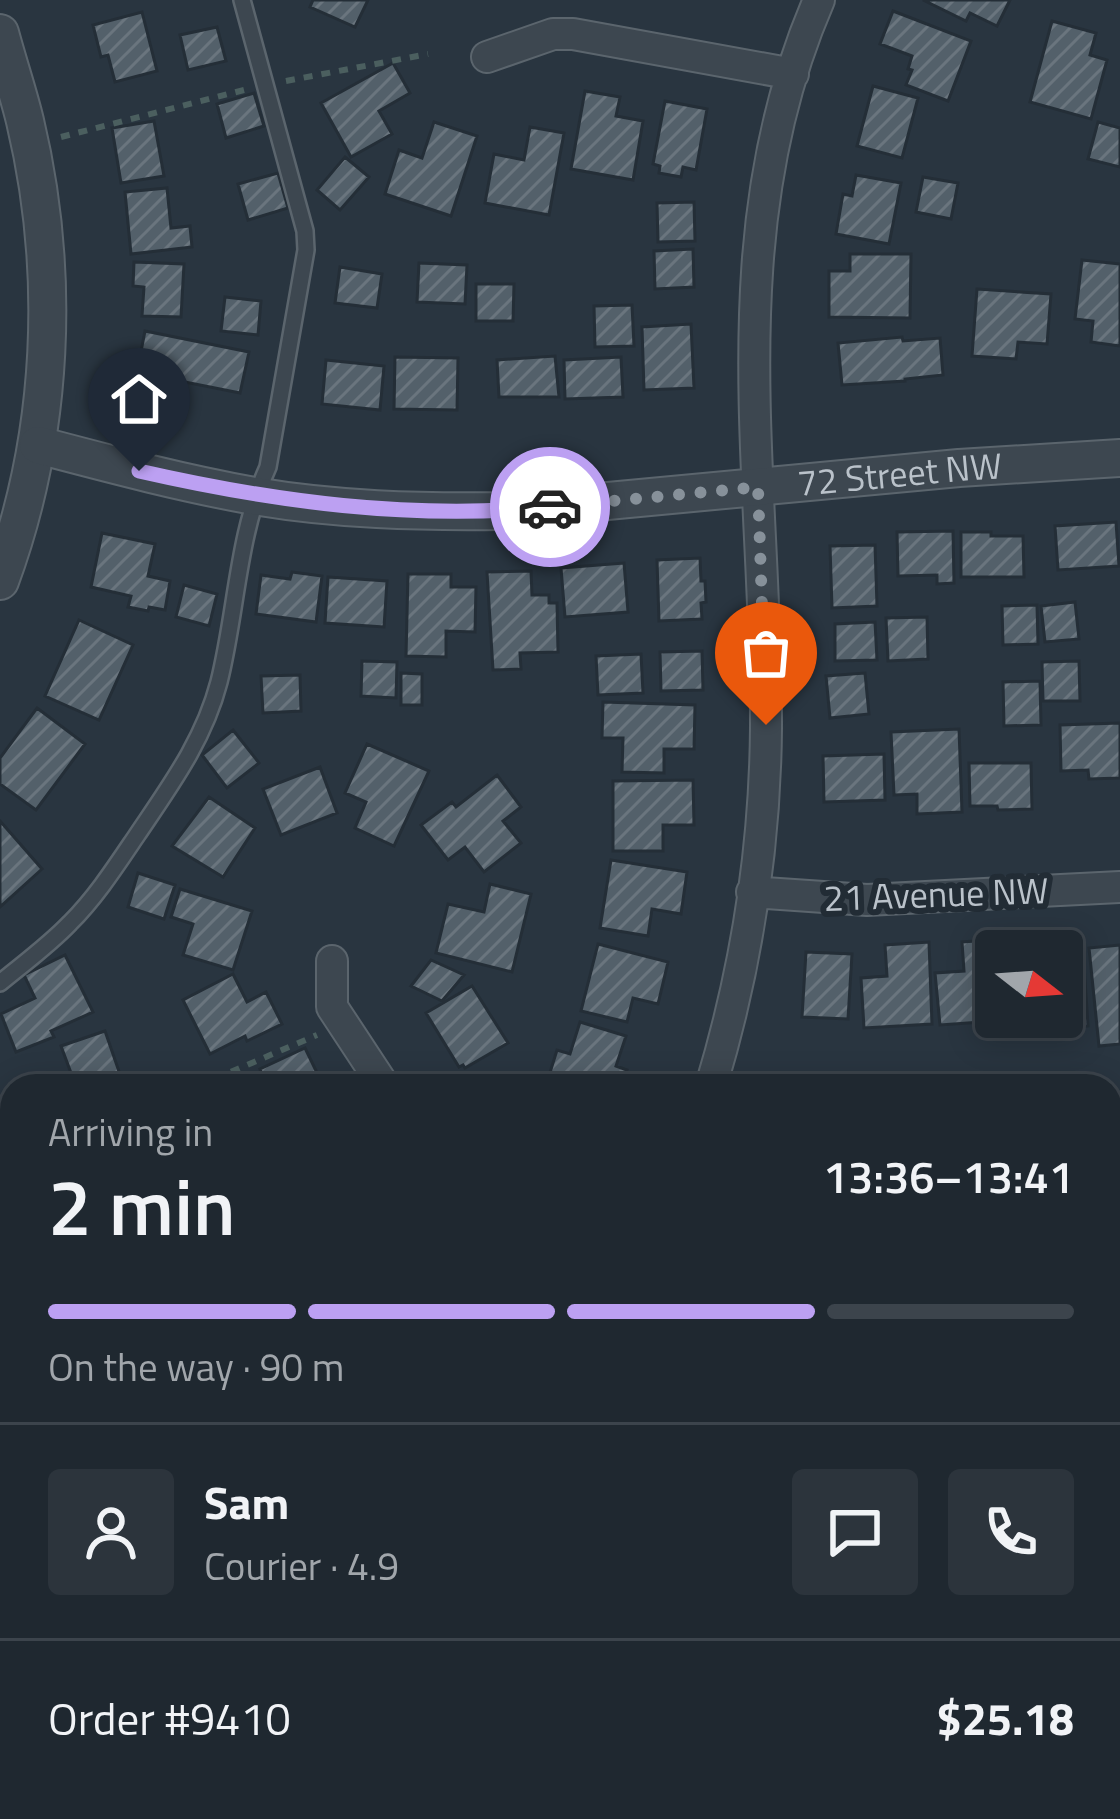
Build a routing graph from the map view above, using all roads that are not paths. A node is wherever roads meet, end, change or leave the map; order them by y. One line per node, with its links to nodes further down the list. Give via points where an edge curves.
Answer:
1 (242, 0): 9 (lane, via 306,250 268,467)
2 (819, 0): 5 (street)
3 (0, 33): 6 (street, via 26,124 45,254)
4 (487, 56): 5 (street, via 573,34)
5 (793, 74): 8 (street, via 759,230)
6 (38, 445): 9 (street, 72 Street NW); 10 (street)
7 (1120, 458): 8 (street, 72 Street NW)
8 (758, 487): 9 (street, 72 Street NW, via 502,511); 12 (street, via 766,725)
9 (255, 496): 14 (lane, via 219,680 186,763 95,894)
10 (0, 581)
11 (1120, 887): 12 (street, 21 Avenue NW, via 867,900)
12 (752, 892): 16 (street)
13 (332, 961): 15 (street, via 332,1007)
14 (0, 983)
15 (376, 1074)
16 (714, 1074)

